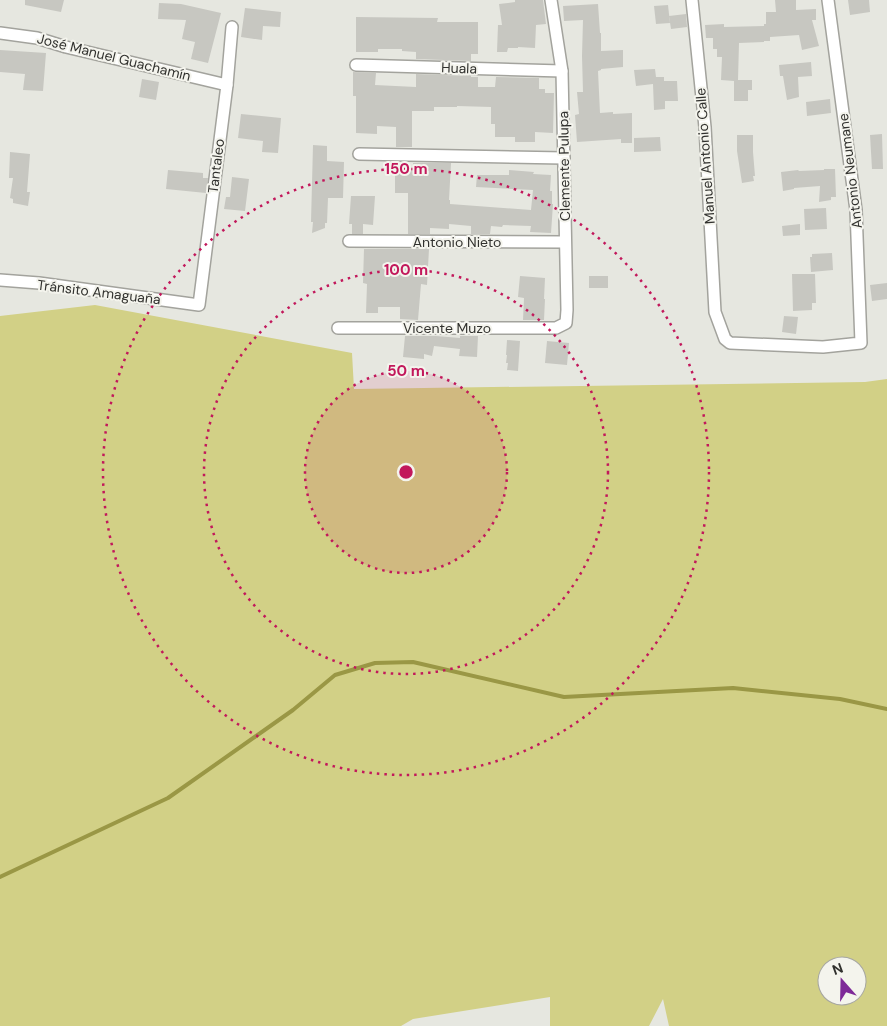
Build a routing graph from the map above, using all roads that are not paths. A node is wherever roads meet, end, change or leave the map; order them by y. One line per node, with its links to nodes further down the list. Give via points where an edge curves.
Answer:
1 (551, 0): 7 (street, Clemente Pulupa)
2 (692, 0): 17 (street, Manuel Antonio Calle, via 705,127 715,312 725,339 730,343 823,347)
3 (828, 0): 17 (street, Antonio Neumane, via 856,210)
4 (232, 27): 8 (street, Tantaleo)
5 (0, 33): 8 (street, José Manuel Guachamín, via 37,38)
6 (356, 65): 7 (street, Huala)
7 (562, 71): 10 (street, Clemente Pulupa)
8 (226, 85): 14 (street, Tantaleo)
9 (359, 154): 10 (street)
10 (564, 158): 12 (street, Clemente Pulupa)
11 (350, 241): 12 (street, Antonio Nieto)
12 (565, 242): 16 (street, Clemente Pulupa, via 566,323)
13 (0, 280): 14 (street, Tránsito Amaguaña)
14 (199, 305)
15 (338, 328): 16 (street, Vicente Muzo)
16 (556, 328)
17 (861, 343)

